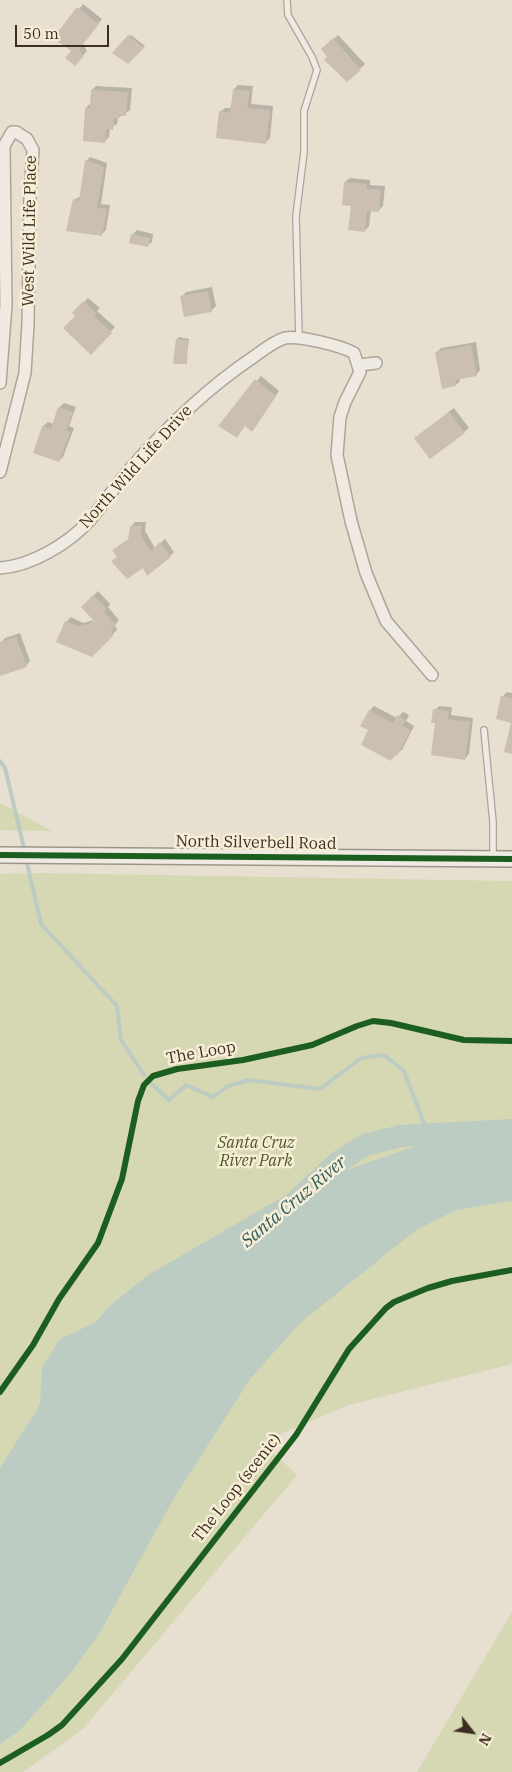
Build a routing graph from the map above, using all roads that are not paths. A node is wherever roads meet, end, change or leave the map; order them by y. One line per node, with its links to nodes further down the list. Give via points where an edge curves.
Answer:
1 (287, 0): 2 (lane, via 288,15 317,70 304,111 304,152 296,216)
2 (300, 338): 4 (street, North Wild Life Drive, via 346,348 354,353); 7 (street, North Wild Life Drive, via 284,338 265,349 196,401 161,435 88,522 70,538 47,553 13,567)
3 (376, 363): 4 (street)
4 (360, 365): 8 (street, via 360,372 340,417 338,434 337,455 351,520 366,574 386,621)
5 (0, 383): 6 (street, West Wild Life Place, via 6,305 4,146 7,137 16,132 27,139 33,150 28,324 24,373)
6 (0, 472)
7 (0, 568)
8 (432, 675)
9 (484, 730): 11 (lane, via 493,822)
10 (0, 855): 11 (main road, North Silverbell Road)
11 (493, 859): 12 (main road, North Silverbell Road)
12 (512, 859)

